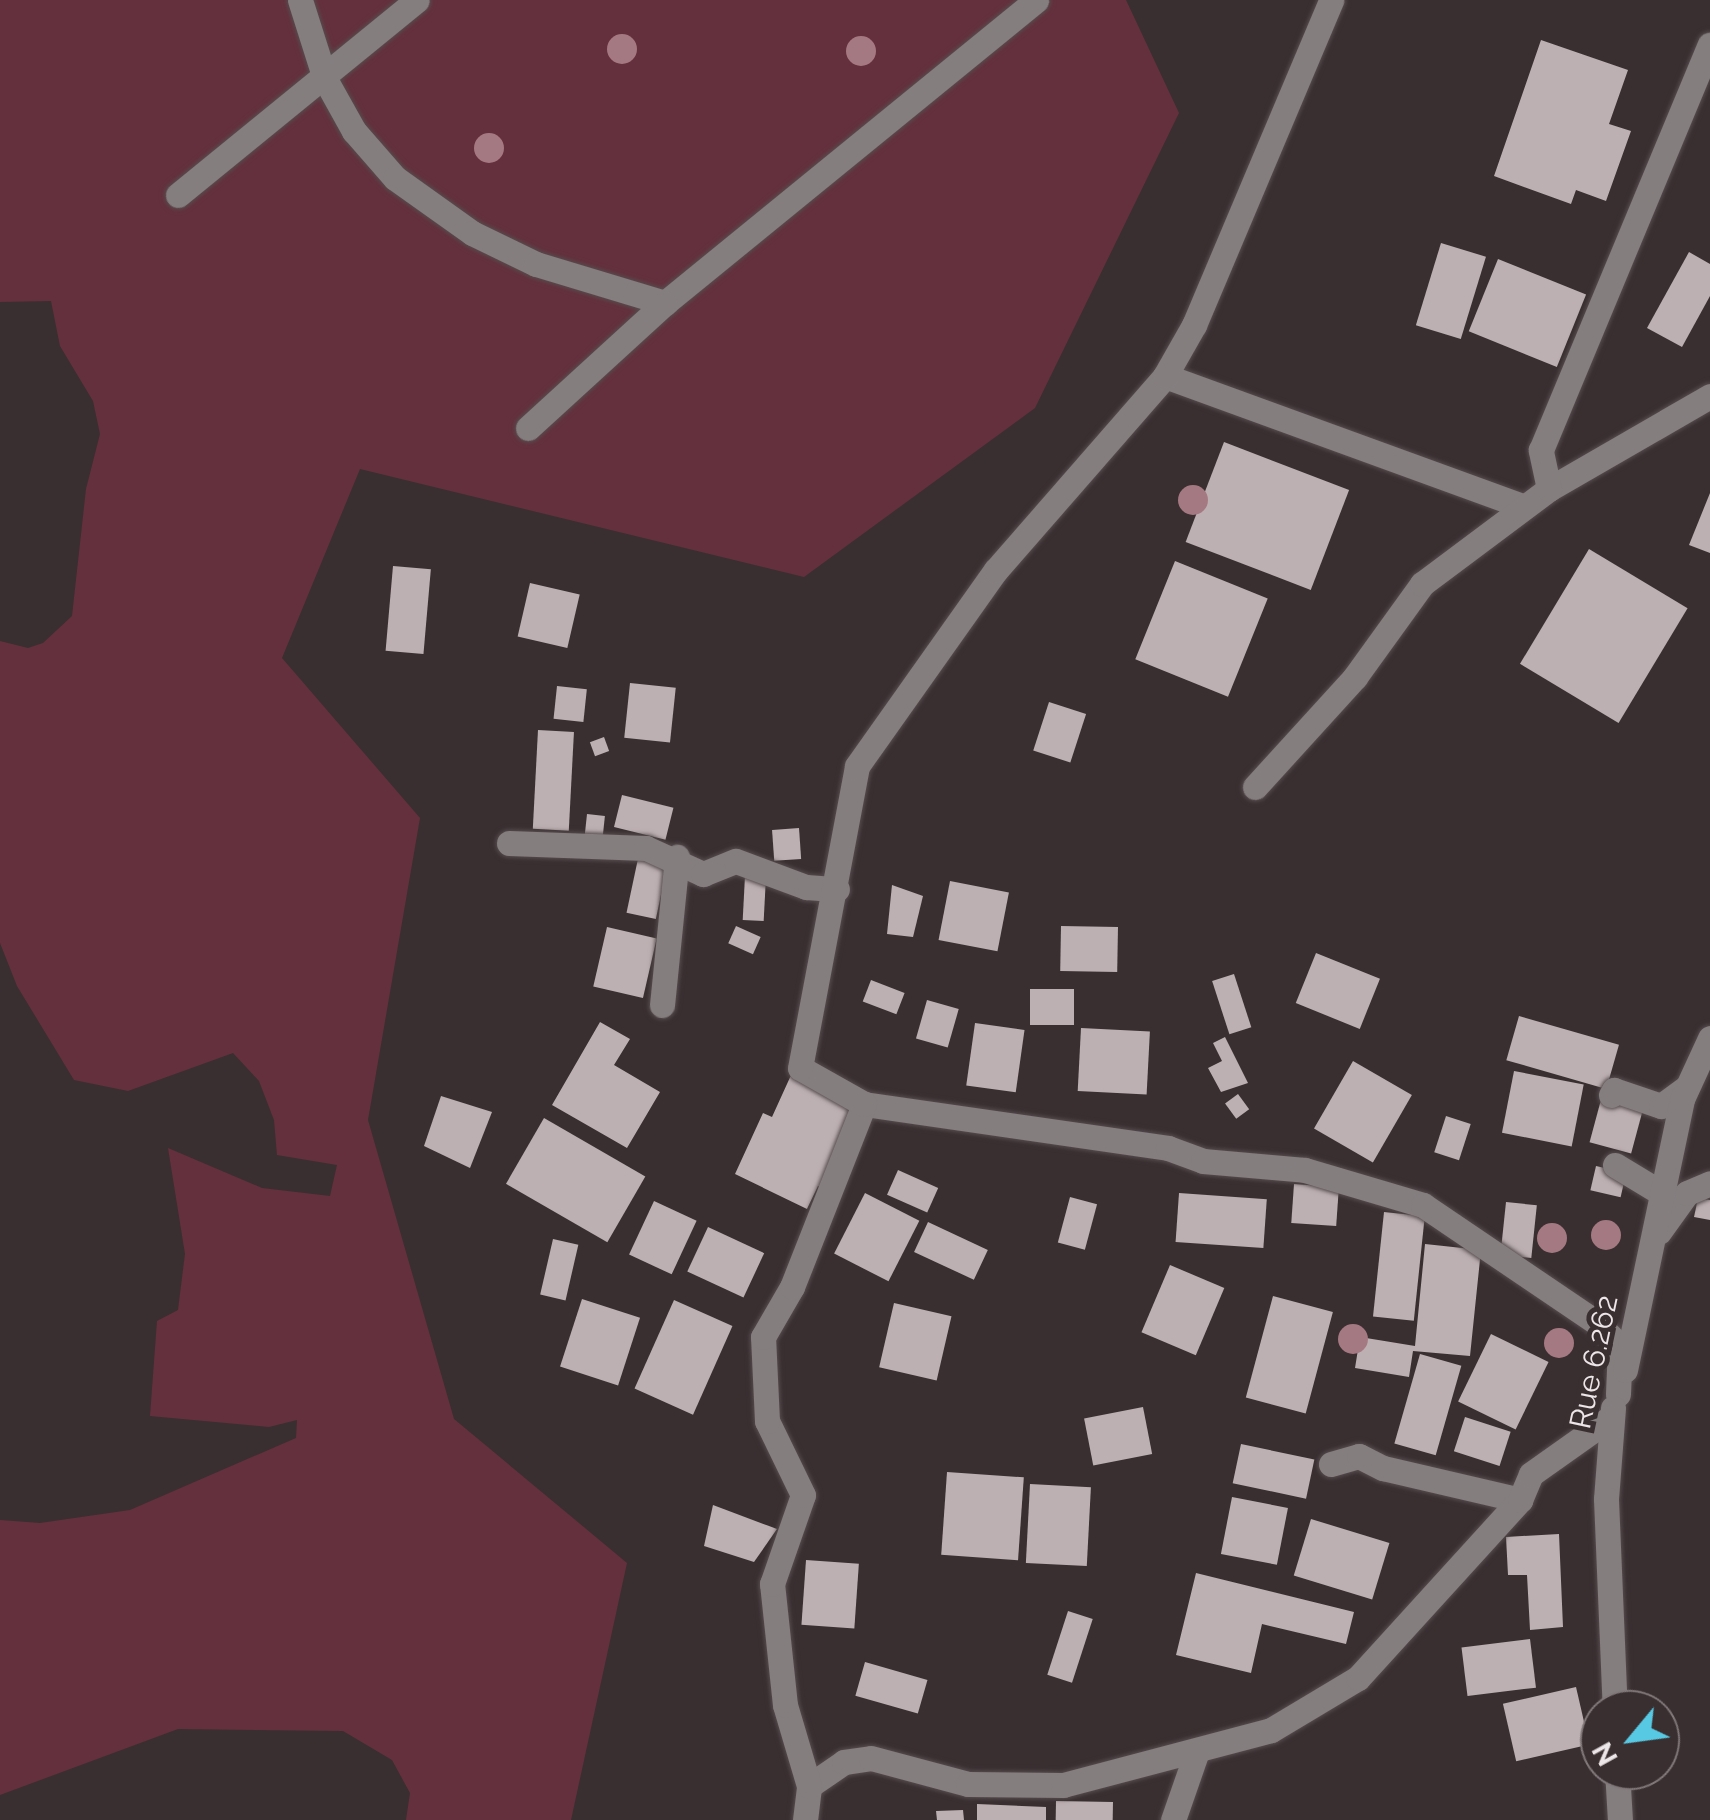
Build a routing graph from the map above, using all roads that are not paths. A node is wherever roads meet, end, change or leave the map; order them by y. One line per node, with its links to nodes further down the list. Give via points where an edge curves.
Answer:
1 (300, 0): 6 (street)
2 (417, 0): 6 (street)
3 (1036, 0): 8 (street)
4 (1332, 0): 9 (street, via 1194,325)
5 (1710, 45): 12 (street, via 1541,450)
6 (325, 79): 7 (street); 8 (street, via 354,131 395,178 472,233 536,264)
7 (178, 195)
8 (664, 302): 11 (street)
9 (1165, 376): 13 (street); 17 (street, via 996,570 857,766)
10 (1710, 396): 12 (street)
11 (528, 428)
12 (1549, 489): 13 (street)
13 (1520, 506): 14 (street, via 1422,584 1356,677)
14 (1255, 788)
15 (509, 843): 16 (street, via 646,848)
16 (676, 856): 17 (street, via 703,874 736,861 806,886); 18 (street)
17 (836, 888): 22 (street, via 800,1068)
18 (662, 1006)
19 (1710, 1038): 20 (street, Rue 6.262)
20 (1692, 1084): 21 (street, via 1661,1106 1614,1090); 25 (street, Rue 6.262, via 1682,1099)
21 (1611, 1095)
22 (864, 1104): 27 (street, via 1168,1148 1203,1161 1305,1170 1423,1205 1597,1322 1620,1346); 32 (street, via 792,1287 763,1337 768,1422 803,1495 772,1584 785,1705)
23 (1615, 1165): 25 (street)
24 (1710, 1183): 26 (street, via 1687,1193)
25 (1663, 1194): 26 (street, Rue 6.262)
26 (1650, 1244): 27 (street, Rue 6.262)
27 (1614, 1406): 29 (street, via 1531,1474); 30 (street, Rue 6.262, via 1606,1499)
28 (1331, 1464): 29 (street, via 1359,1456 1383,1468)
29 (1520, 1500): 31 (street, via 1358,1678 1271,1730)
30 (1614, 1690)
31 (1197, 1751): 32 (street, via 1063,1785 968,1784 871,1758 844,1762); 35 (street)
32 (809, 1786): 34 (street)
33 (1619, 1790): 36 (street)
34 (805, 1820)
35 (1173, 1820)
36 (1620, 1820)

